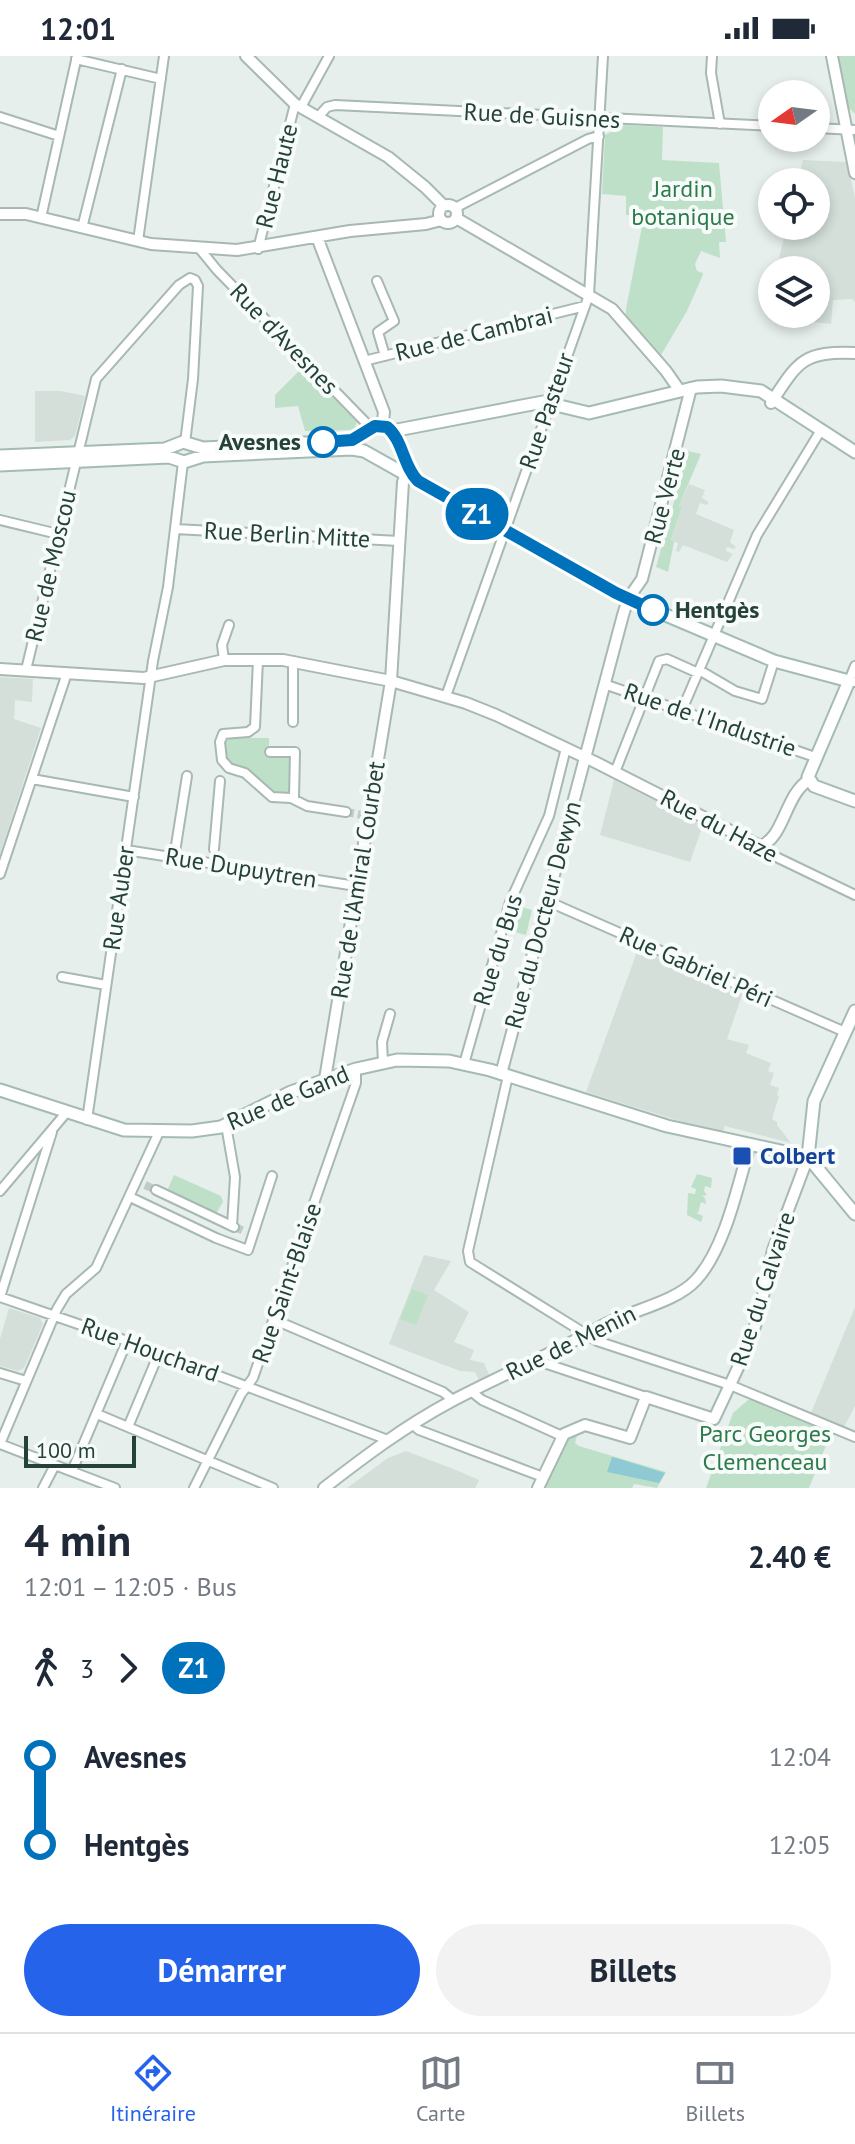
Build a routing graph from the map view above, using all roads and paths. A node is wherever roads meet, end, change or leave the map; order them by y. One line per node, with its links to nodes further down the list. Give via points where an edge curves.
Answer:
1 (164, 56): 9 (street)
2 (246, 56): 10 (street)
3 (329, 56): 10 (street, Rue Haute)
4 (603, 56): 13 (street, Rue Pasteur)
5 (712, 56): 14 (street)
6 (832, 56): 17 (street)
7 (76, 57): 8 (street); 18 (street)
8 (122, 69): 9 (street); 24 (street)
9 (161, 79): 26 (street)
10 (298, 106): 12 (street); 28 (street, Rue Haute)
11 (0, 117): 18 (street)
12 (318, 117): 13 (street, Rue de Guisnes, via 335,105); 21 (street, via 388,157)
13 (600, 119): 14 (street, Rue de Guisnes); 19 (street, Rue Pasteur)
14 (720, 124): 15 (street, Rue de Guisnes)
15 (758, 125)
16 (830, 129): 17 (street)
17 (851, 130): 20 (street)
18 (59, 136): 23 (street)
19 (599, 136): 21 (street); 30 (street, Rue Pasteur)
20 (855, 173)
21 (452, 211): 25 (street, via 439,212 441,220 426,224); 30 (street)
22 (0, 214): 23 (street)
23 (41, 218): 24 (street)
24 (82, 228): 26 (street)
25 (317, 237): 28 (street); 33 (street)
26 (138, 241): 27 (street)
27 (199, 248): 28 (street); 37 (street, Rue d'Avesnes)
28 (258, 249)
29 (377, 281): 32 (street, via 394,321 378,332)
30 (587, 301): 32 (street, Rue de Cambrai); 34 (street, via 619,316); 36 (street, Rue Pasteur)
31 (855, 353): 35 (street, via 801,361)
32 (385, 356): 33 (street, Rue de Cambrai)
33 (364, 361): 37 (street, via 384,412 383,421)
34 (686, 389): 35 (main road, via 736,387); 36 (main road, via 589,413); 54 (street, Rue Verte, via 646,566)
35 (773, 400): 38 (main road)
36 (550, 403): 39 (main road); 51 (street, Rue Pasteur)
37 (372, 428): 39 (main road, via 383,425); 40 (main road, via 347,441 203,448); 42 (main road, via 364,443)
38 (819, 433): 41 (main road); 45 (main road); 56 (street, via 757,535)
39 (394, 435): 42 (main road, via 390,454); 48 (main road)
40 (184, 444): 44 (main road); 44 (street, Rue de Moscou, via 198,286 190,278 98,375); 46 (main road, via 194,452); 46 (main road, via 174,452)
41 (855, 452)
42 (373, 455): 46 (main road, via 352,449); 48 (main road)
43 (0, 456): 44 (main road)
44 (77, 457): 46 (main road); 47 (main road); 52 (street, Rue de Moscou)
45 (855, 460)
46 (184, 461): 50 (street, Rue Auber)
47 (0, 465)
48 (406, 472): 51 (main road); 53 (street, Rue de l'Amiral Courbet)
49 (0, 520): 52 (street)
50 (175, 529): 53 (street, Rue Berlin Mitte); 66 (street, Rue Auber)
51 (505, 530): 54 (main road); 70 (street, Rue Pasteur)
52 (58, 534): 63 (street, Rue de Moscou)
53 (399, 541): 67 (street, Rue de l'Amiral Courbet)
54 (628, 599): 56 (main road); 69 (street, Rue Verte)
55 (229, 625): 57 (street, via 222,645)
56 (714, 636): 60 (main road); 64 (street)
57 (224, 660): 58 (street, Rue du Haze); 66 (street, Rue du Haze)
58 (258, 660): 59 (street, Rue du Haze); 84 (street, via 255,727 223,734 220,757 269,795)
59 (293, 661): 67 (street, Rue du Haze); 73 (street)
60 (774, 661): 64 (street, via 762,699); 68 (main road)
61 (855, 666): 68 (street)
62 (0, 669): 63 (street, Rue du Haze)
63 (26, 670): 65 (street, Rue du Haze)
64 (699, 672): 71 (street, via 661,659); 72 (street)
65 (67, 673): 66 (street, Rue du Haze); 80 (street)
66 (151, 676): 83 (street, Rue Auber)
67 (391, 681): 70 (street, Rue du Haze); 92 (street, Rue de l'Amiral Courbet)
68 (852, 681): 77 (main road)
69 (604, 684): 71 (street, Rue de l'Industrie); 76 (street, Rue du Docteur Dewyn)
70 (446, 696): 74 (street, Rue du Haze)
71 (646, 698): 72 (street, Rue de l'Industrie); 78 (street)
72 (682, 710): 77 (street, Rue de l'Industrie)
73 (293, 722)
74 (566, 748): 76 (street, Rue du Haze); 101 (street, Rue du Bus, via 549,816 510,902)
75 (270, 752): 84 (street, via 295,752)
76 (585, 757): 78 (street, Rue du Haze); 94 (street, Rue du Docteur Dewyn)
77 (815, 757): 81 (main road)
78 (615, 772): 87 (street, Rue du Haze)
79 (187, 776): 89 (street)
80 (32, 779): 83 (street); 91 (street)
81 (809, 780): 85 (main road); 87 (street, via 797,790)
82 (220, 781): 90 (street)
83 (134, 797): 88 (street, Rue Auber)
84 (294, 798): 86 (street, via 307,806)
85 (855, 801)
86 (346, 812)
87 (763, 846): 93 (street, Rue du Haze)
88 (126, 850): 89 (street, Rue Dupuytren); 96 (street, Rue Auber)
89 (174, 858): 90 (street, Rue Dupuytren)
90 (214, 858): 92 (street, Rue Dupuytren)
91 (0, 874)
92 (356, 886): 104 (street, Rue de l'Amiral Courbet)
93 (855, 895)
94 (547, 901): 99 (street, Rue Gabriel Péri); 103 (street, Rue du Docteur Dewyn)
95 (62, 977): 96 (street)
96 (106, 985): 107 (street, Rue Auber)
97 (855, 1011): 99 (main road)
98 (390, 1014): 100 (street)
99 (845, 1032): 112 (main road, via 814,1101)
100 (383, 1062): 101 (main road, Rue de Gand); 102 (main road, Rue de Gand)
101 (464, 1064): 103 (main road, Rue de Gand)
102 (356, 1069): 104 (main road, Rue de Gand); 120 (street, Rue Saint-Blaise, via 356,1083)
103 (505, 1075): 111 (main road, Rue de Gand, via 657,1123); 121 (street, via 468,1257 476,1267)
104 (325, 1079): 108 (main road, Rue de Gand)
105 (0, 1090): 106 (main road, Rue de Gand)
106 (66, 1113): 107 (main road, Rue de Gand); 109 (street)
107 (87, 1120): 110 (main road, Rue de Gand)
108 (226, 1125): 110 (main road, Rue de Gand); 114 (street, via 234,1170 233,1227)
109 (52, 1132): 115 (street); 118 (street)
110 (159, 1132): 116 (street, via 141,1183)
111 (750, 1144): 112 (main road, Rue de Gand); 121 (street, Rue de Menin, via 721,1234 699,1277 679,1293)
112 (808, 1157): 117 (main road); 127 (street, Rue du Calvaire, via 773,1250 753,1334)
113 (272, 1176): 116 (street, via 248,1250)
114 (156, 1190)
115 (0, 1191)
116 (130, 1197): 119 (street, via 96,1268 66,1294)
117 (855, 1214)
118 (0, 1297): 119 (street, Rue Houchard)
119 (54, 1315): 122 (street, Rue Houchard); 126 (street)
120 (275, 1320): 128 (street, Rue Saint-Blaise); 131 (street)
121 (587, 1334): 124 (street, Rue de Menin); 127 (street)
122 (127, 1341): 123 (street, Rue Houchard); 132 (street)
123 (159, 1353): 128 (street, Rue Houchard); 134 (street)
124 (541, 1359): 129 (street, Rue de Menin); 130 (street)
125 (0, 1373): 126 (street)
126 (26, 1381): 138 (street)
127 (730, 1385): 130 (street, Rue du Calvaire, via 714,1419); 136 (street)
128 (247, 1386): 137 (street, Rue Houchard); 139 (street, Rue Saint-Blaise)
129 (472, 1392): 131 (street, Rue de Menin); 135 (street)
130 (646, 1397): 135 (street, via 630,1438 585,1425)
131 (453, 1400): 133 (street, Rue de Menin)
132 (97, 1414): 134 (street); 141 (street)
133 (413, 1425): 137 (street, Rue de Menin); 142 (street)
134 (128, 1427): 139 (street)
135 (562, 1436): 142 (street)
136 (855, 1437)
137 (388, 1440): 147 (street, Rue de Menin)
138 (0, 1444): 140 (street)
139 (208, 1461): 145 (street, Rue Saint-Blaise); 146 (street)
140 (55, 1465): 141 (street); 144 (street)
141 (72, 1471): 143 (street)
142 (540, 1483)
143 (111, 1487)
144 (43, 1488)
145 (194, 1488)
146 (273, 1488)
147 (324, 1488)

